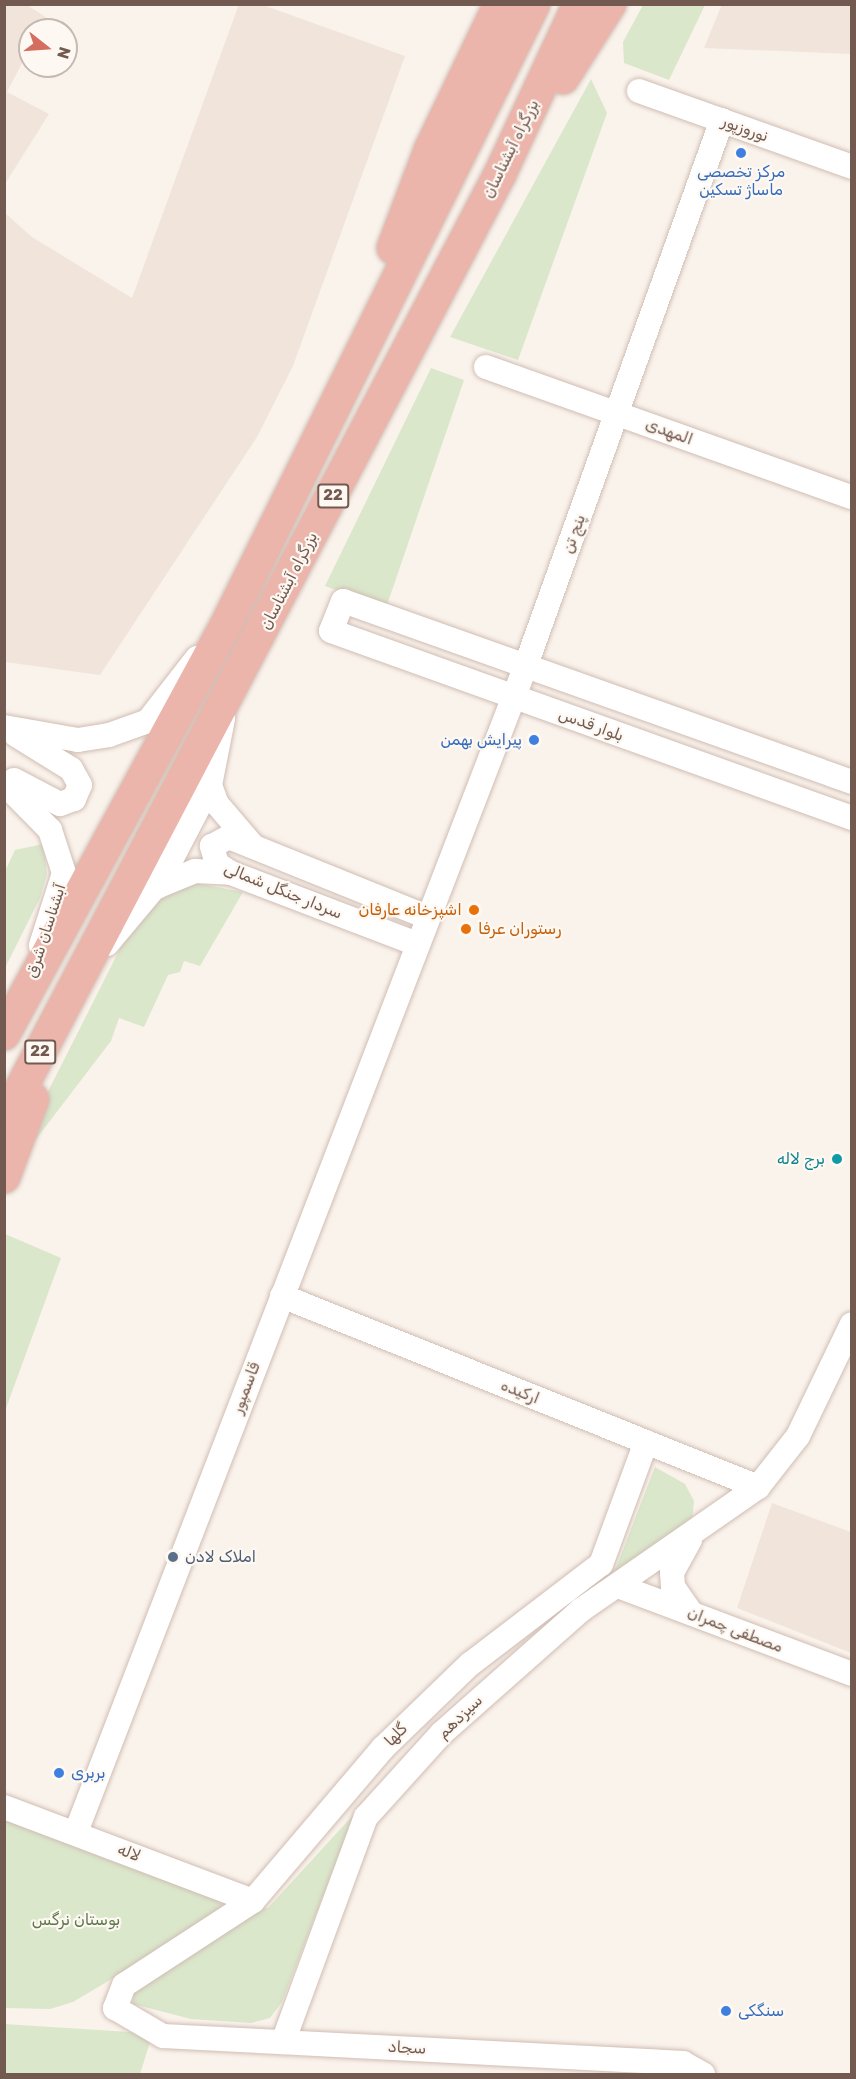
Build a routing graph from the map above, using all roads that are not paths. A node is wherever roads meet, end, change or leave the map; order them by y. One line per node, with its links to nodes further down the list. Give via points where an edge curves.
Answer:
1 (500, 4): 10 (highway, via 430,150)
2 (534, 4): 10 (highway)
3 (579, 4): 8 (highway, بزرگراه آبشناسان / 22)
4 (610, 4): 8 (highway)
5 (639, 91): 6 (street, نوروزپور)
6 (722, 120): 7 (street, نوروزپور); 11 (street, پنج تن)
7 (852, 167)
8 (500, 174): 18 (highway, بزرگراه آبشناسان / 22)
9 (486, 367): 11 (street, المهدی)
10 (340, 389): 14 (highway)
11 (618, 414): 12 (street, المهدی); 16 (street, پنج تن)
12 (852, 497)
13 (368, 610): 15 (street); 15 (street, بلوار قدس, via 343,602 331,631); 16 (street, بلوار قدس)
14 (229, 619): 19 (street, via 148,721 78,740); 31 (highway, 22)
15 (358, 641): 17 (street, بلوار قدس)
16 (526, 665): 17 (street, پنج تن); 21 (street, بلوار قدس)
17 (514, 697): 24 (street, بلوار قدس); 28 (street, پنج تن)
18 (227, 703): 23 (street); 30 (highway, بزرگراه آبشناسان / 22)
19 (4, 727): 20 (street, via 71,769 80,785 74,799 56,804)
20 (4, 774)
21 (852, 782)
22 (4, 783): 31 (street, آبشناسان شرق, via 50,830 64,873)
23 (210, 785): 25 (street, via 217,804); 27 (street)
24 (852, 818)
25 (252, 845): 26 (street, سردار جنگل شمالی, via 229,837 212,846 217,864); 28 (street, سردار جنگل شمالی)
26 (231, 873): 27 (street, via 195,871); 29 (street, سردار جنگل شمالی)
27 (157, 887): 30 (street, via 142,898)
28 (428, 917): 29 (street, پنج تن)
29 (417, 944): 35 (street, قاسمپور)
30 (76, 982): 33 (highway, بزرگراه آبشناسان / 22); 34 (highway)
31 (26, 991): 32 (highway, 22)
32 (4, 1034)
33 (4, 1121)
34 (4, 1177)
35 (282, 1296): 37 (street, ارکیده); 44 (street, قاسمپور)
36 (852, 1324): 38 (street, سیزدهم, via 798,1436)
37 (646, 1442): 38 (street, ارکیده); 45 (street, گلها, via 601,1564 470,1664 426,1704)
38 (758, 1487): 39 (street, سیزدهم)
39 (698, 1529): 40 (street, سیزدهم); 41 (street, via 672,1572 673,1587)
40 (618, 1586): 41 (street, مصطفی چمران); 47 (street, سیزدهم, via 581,1610 484,1693 366,1817)
41 (691, 1613): 42 (street, مصطفی چمران)
42 (852, 1674)
43 (4, 1807): 44 (street, لاله)
44 (76, 1832): 45 (street, لاله)
45 (253, 1901): 46 (street, گلها, via 124,1985)
46 (115, 2008): 47 (street, سجاد, via 163,2036)
47 (283, 2042): 48 (street, سجاد, via 683,2063)
48 (703, 2074)

